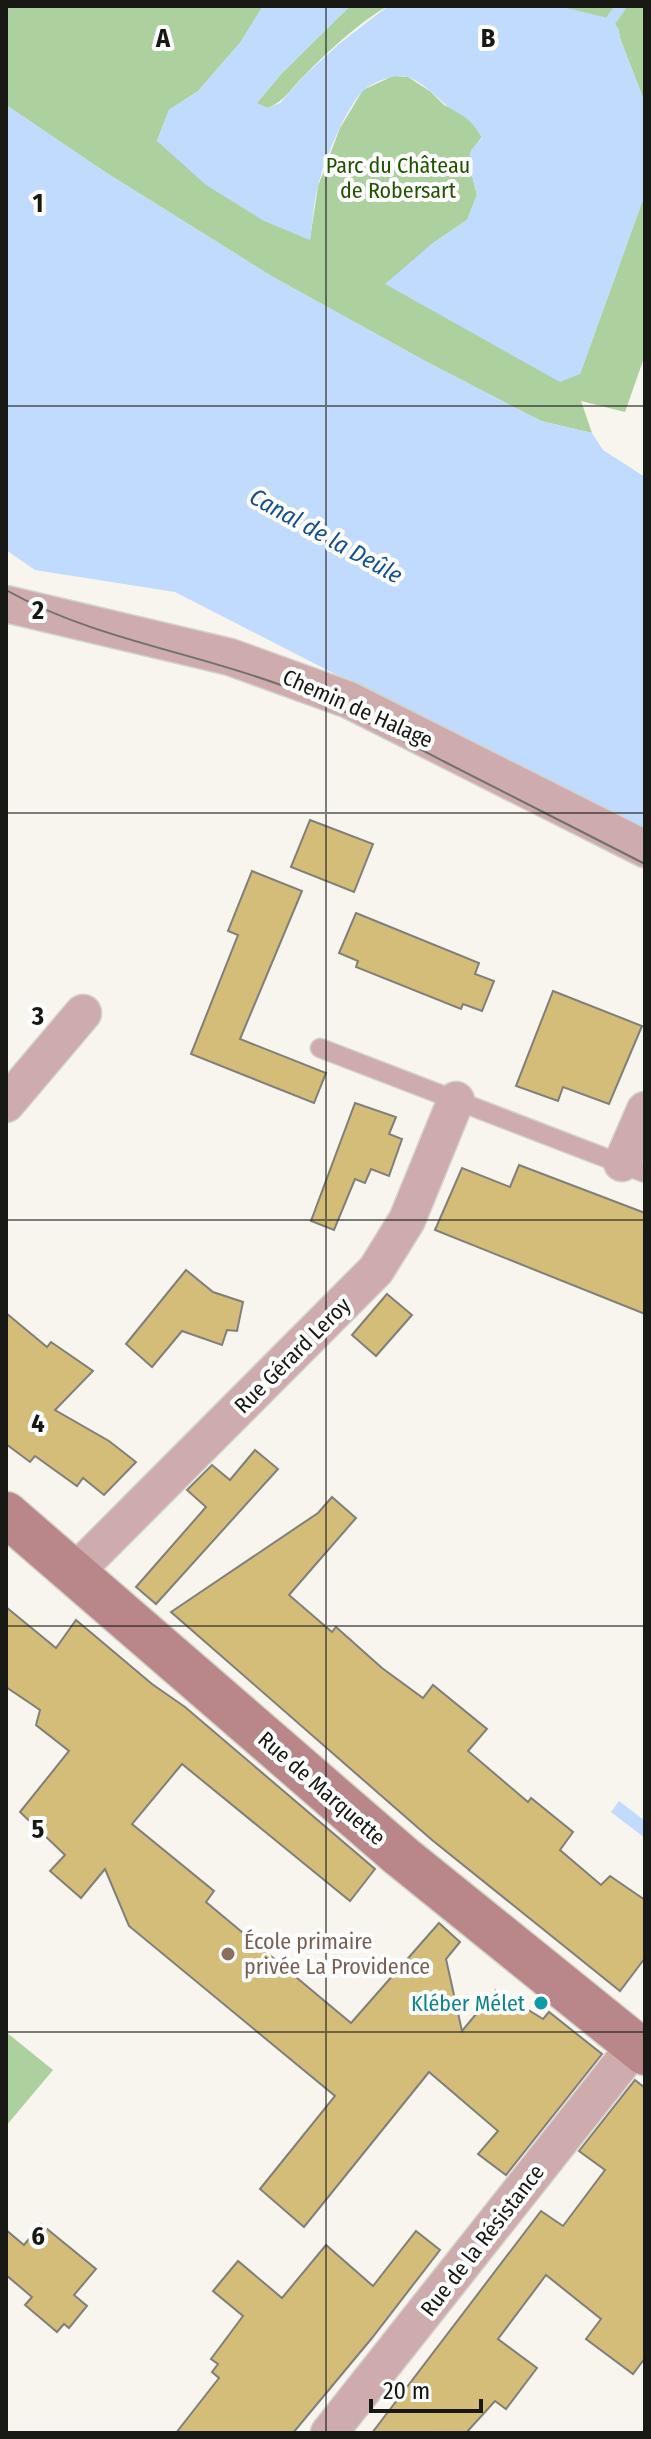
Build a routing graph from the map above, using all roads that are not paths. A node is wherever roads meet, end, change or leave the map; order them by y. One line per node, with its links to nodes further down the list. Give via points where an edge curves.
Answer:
1 (6, 604): 2 (street, Chemin de Halage, via 230,657 317,686)
2 (645, 849)
3 (83, 1013): 6 (street)
4 (320, 1048): 5 (lane)
5 (456, 1100): 8 (lane); 10 (street, Rue Gérard Leroy, via 407,1220 376,1270)
6 (6, 1104)
7 (645, 1110): 8 (street)
8 (633, 1168)
9 (6, 1514): 10 (street, Rue de Marquette)
10 (75, 1572): 11 (street, Rue de Marquette, via 401,1856)
11 (640, 2050): 12 (street, Rue de la Résistance)
12 (329, 2433)

